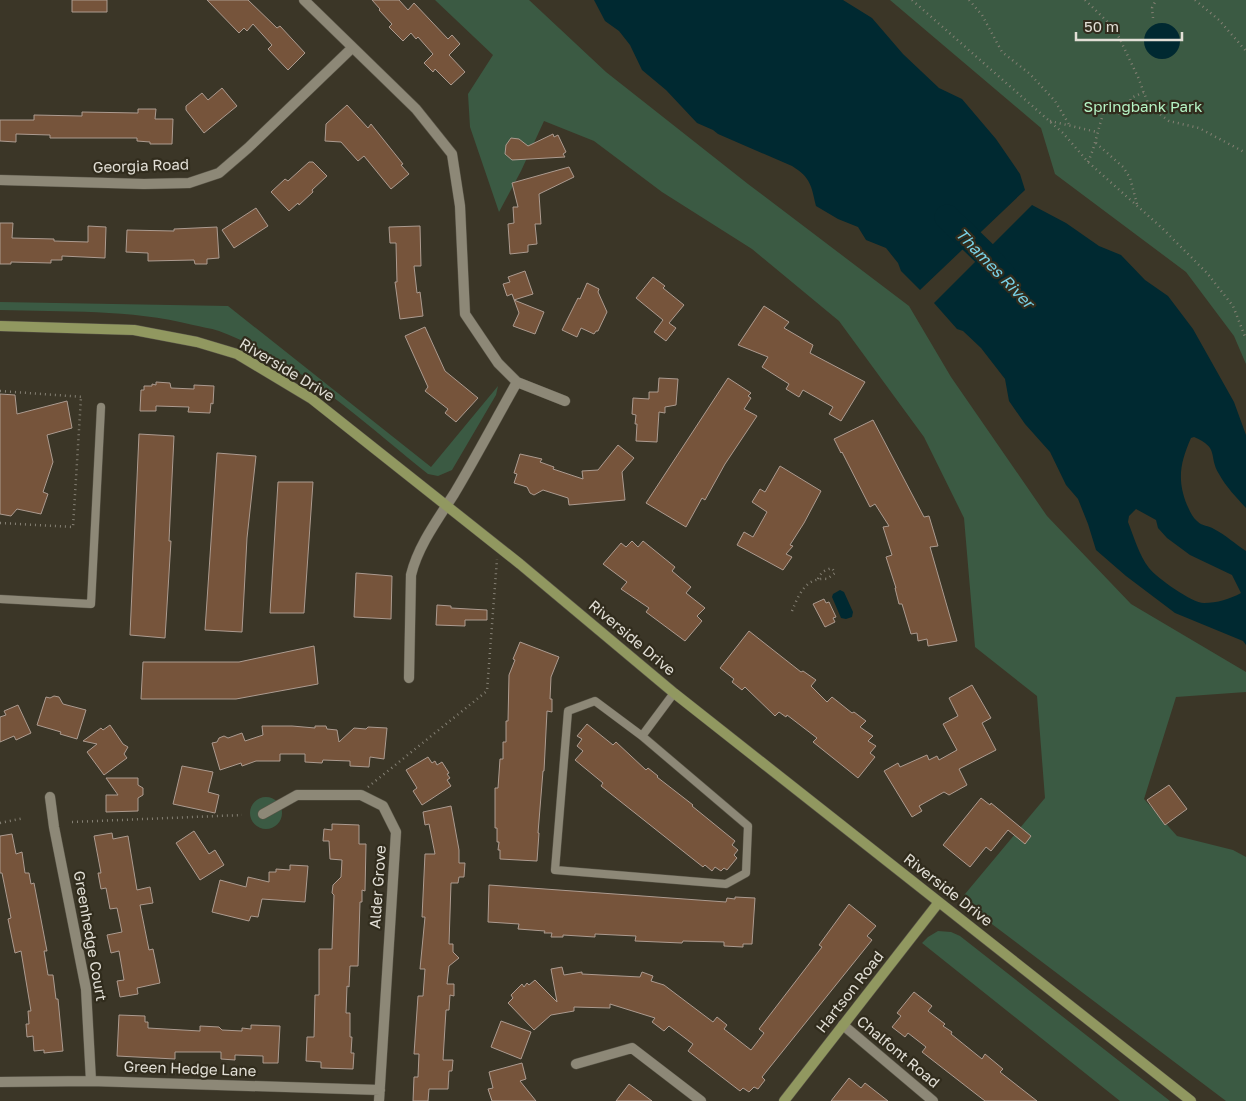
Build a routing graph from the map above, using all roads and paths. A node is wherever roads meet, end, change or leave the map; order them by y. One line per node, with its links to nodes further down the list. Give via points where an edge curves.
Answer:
1 (304, 0): 8 (street)
2 (912, 0): 11 (path)
3 (969, 0): 12 (path, via 982,15 1002,52 1030,74 1055,101)
4 (1085, 0): 10 (path, via 1115,29)
5 (1156, 0): 7 (path, via 1152,8)
6 (1196, 0): 9 (path)
7 (1153, 18)
8 (352, 48): 17 (street, Georgia Road, via 219,173 189,182 144,184); 21 (street, via 416,109 452,154 460,206 464,314 498,363)
9 (1246, 51)
10 (1144, 92): 13 (path, via 1131,98 1127,116 1105,109); 15 (path, via 1149,106 1169,122 1199,128)
11 (1049, 121): 12 (path); 16 (path)
12 (1070, 126): 13 (path)
13 (1097, 132): 14 (path)
14 (1096, 143): 16 (path); 18 (path, via 1123,167 1130,178)
15 (1246, 153)
16 (1088, 162): 18 (path)
17 (0, 180)
18 (1138, 206): 20 (path, via 1207,274 1233,306)
19 (0, 326): 25 (main road, Riverside Drive, via 134,330 197,342 237,354 312,399)
20 (1246, 339)
21 (517, 382): 23 (street); 25 (street)
22 (0, 392): 26 (path, via 83,397 73,527)
23 (565, 401)
24 (101, 407): 29 (lane, via 91,604)
25 (446, 506): 27 (main road, Riverside Drive); 31 (street, via 414,564 411,576)
26 (0, 523)
27 (503, 550): 32 (main road, Riverside Drive); 34 (path, via 496,561 486,691 370,784)
28 (818, 579): 28 (path, via 828,579 835,570 825,570); 30 (path, via 803,587)
29 (0, 599)
30 (792, 611)
31 (410, 678)
32 (674, 693): 33 (lane); 41 (main road, Riverside Drive)
33 (642, 736): 33 (lane, via 748,826 746,873 726,884 555,870 568,711 596,702)
34 (361, 795): 36 (street, Alder Grove, via 296,795); 46 (street, Alder Grove, via 383,806 396,832)
35 (50, 797): 44 (street, Greenhedge Court, via 86,988)
36 (263, 814)
37 (242, 815): 39 (path)
38 (24, 818): 40 (path)
39 (72, 822)
40 (0, 823)
41 (939, 902): 42 (main road, Hartson Road); 51 (main road, Riverside Drive)
42 (843, 1026): 49 (main road, Hartson Road); 50 (street, Chalfont Road)
43 (576, 1064): 48 (street, via 632,1048)
44 (91, 1081): 45 (street, Green Hedge Lane); 46 (street, Green Hedge Lane)
45 (0, 1082)
46 (380, 1090): 47 (street, Alder Grove)
47 (379, 1101)
48 (700, 1101)
49 (784, 1101)
50 (933, 1101)
51 (1191, 1101)

